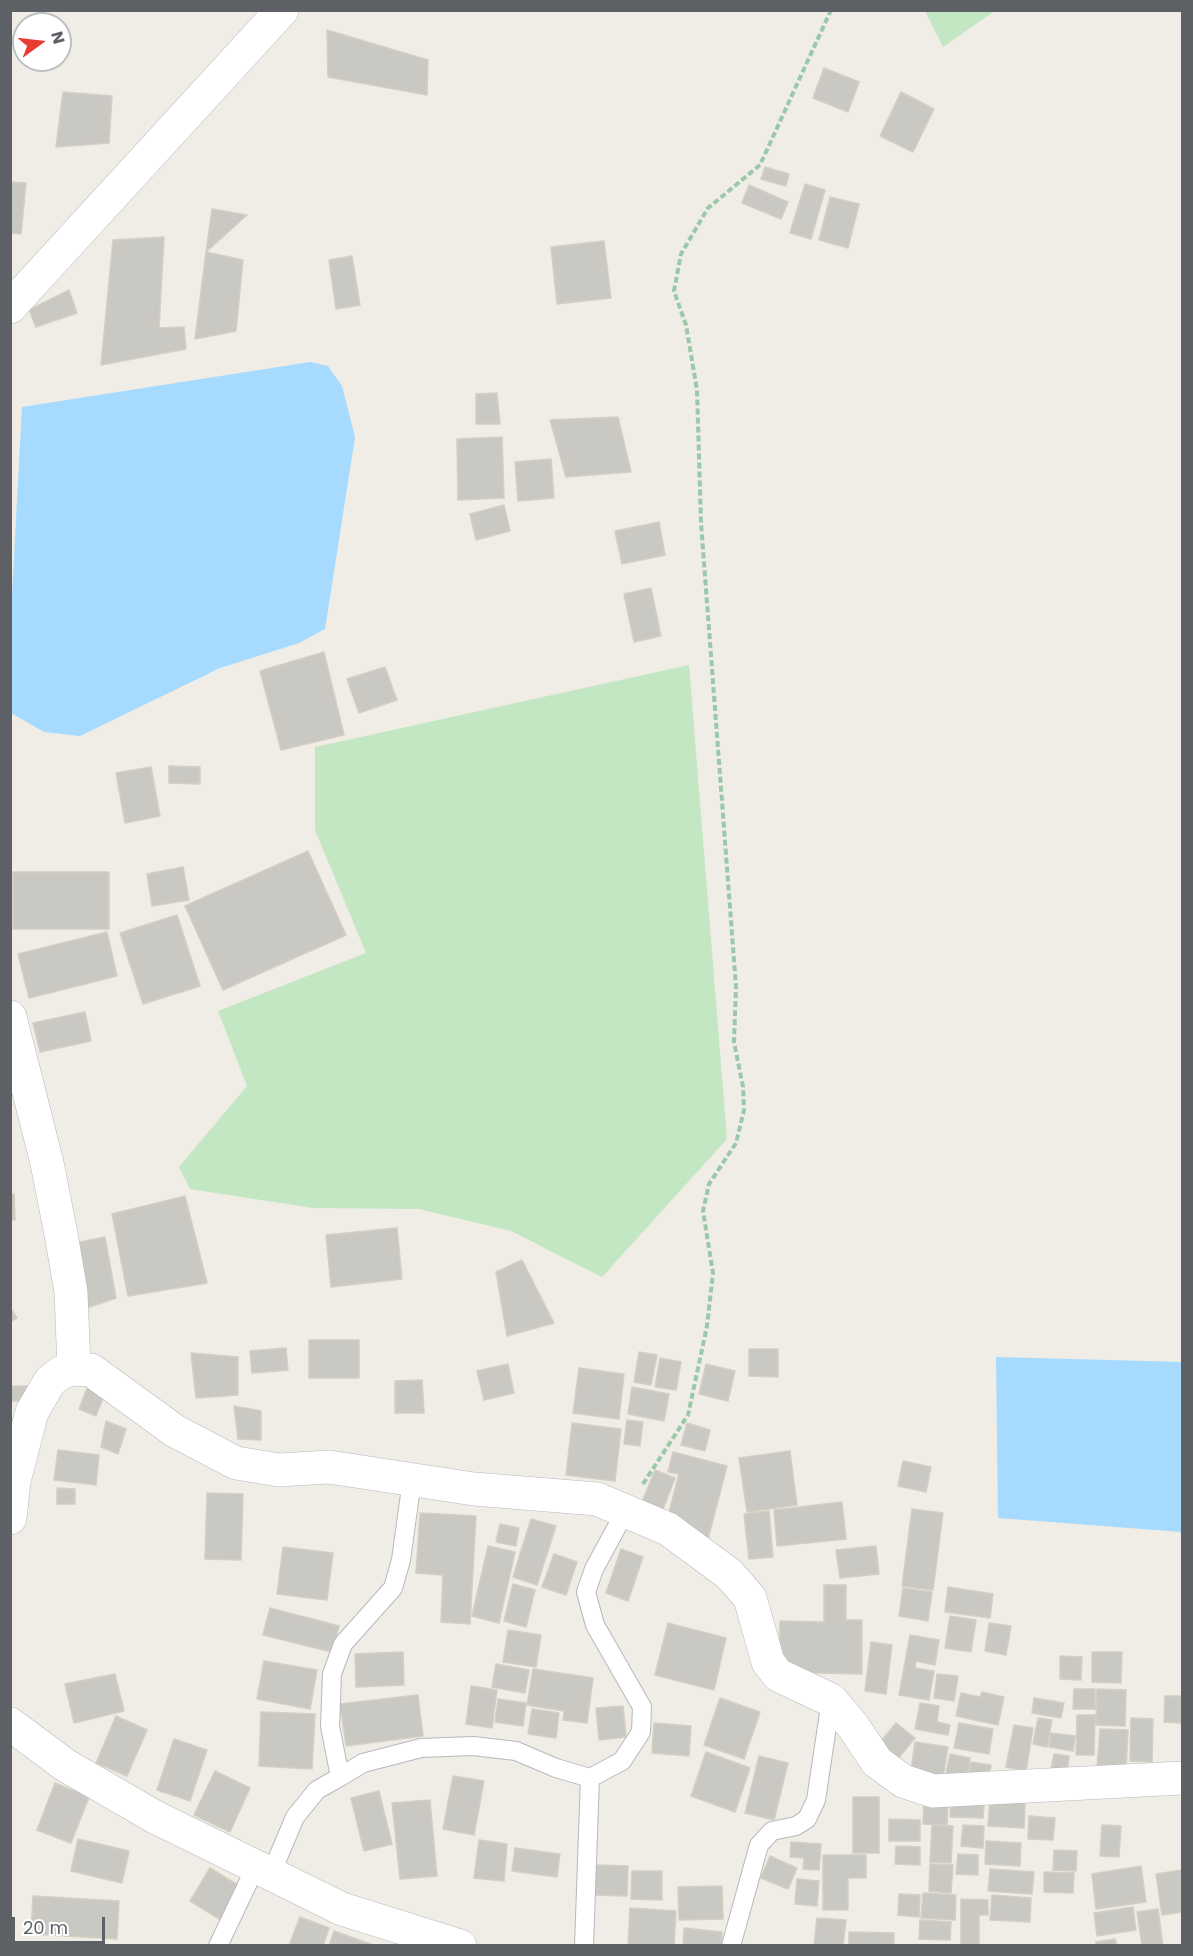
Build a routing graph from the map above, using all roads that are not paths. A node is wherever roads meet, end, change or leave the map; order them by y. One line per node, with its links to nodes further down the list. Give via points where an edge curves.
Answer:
1 (282, 10): 2 (street)
2 (10, 307)
3 (10, 1017): 4 (street, via 61,1234 71,1292)
4 (74, 1369): 5 (street, via 91,1370 176,1431 236,1463 279,1470 329,1467); 7 (street, via 50,1381 32,1412 14,1481)
5 (412, 1480): 6 (street, via 597,1500); 10 (lane, via 401,1560 393,1588 343,1644 332,1674 330,1726)
6 (626, 1510): 8 (street, via 668,1530 729,1574 750,1598 768,1662 778,1675); 11 (lane, via 586,1592 595,1625 642,1707 641,1732 622,1761)
7 (10, 1518)
8 (831, 1700): 12 (street, via 876,1762 903,1781 933,1791); 17 (lane, via 816,1800 807,1819 796,1826 772,1831 759,1845)
9 (10, 1724): 13 (street, via 75,1771 155,1817)
10 (340, 1777): 11 (lane, via 363,1763 421,1748 473,1746 516,1751); 13 (lane, via 317,1790 295,1817)
11 (590, 1778): 16 (lane)
12 (1182, 1778)
13 (264, 1870): 14 (lane); 15 (street, via 342,1909)
14 (218, 1946)
15 (460, 1946)
16 (584, 1946)
17 (731, 1946)

